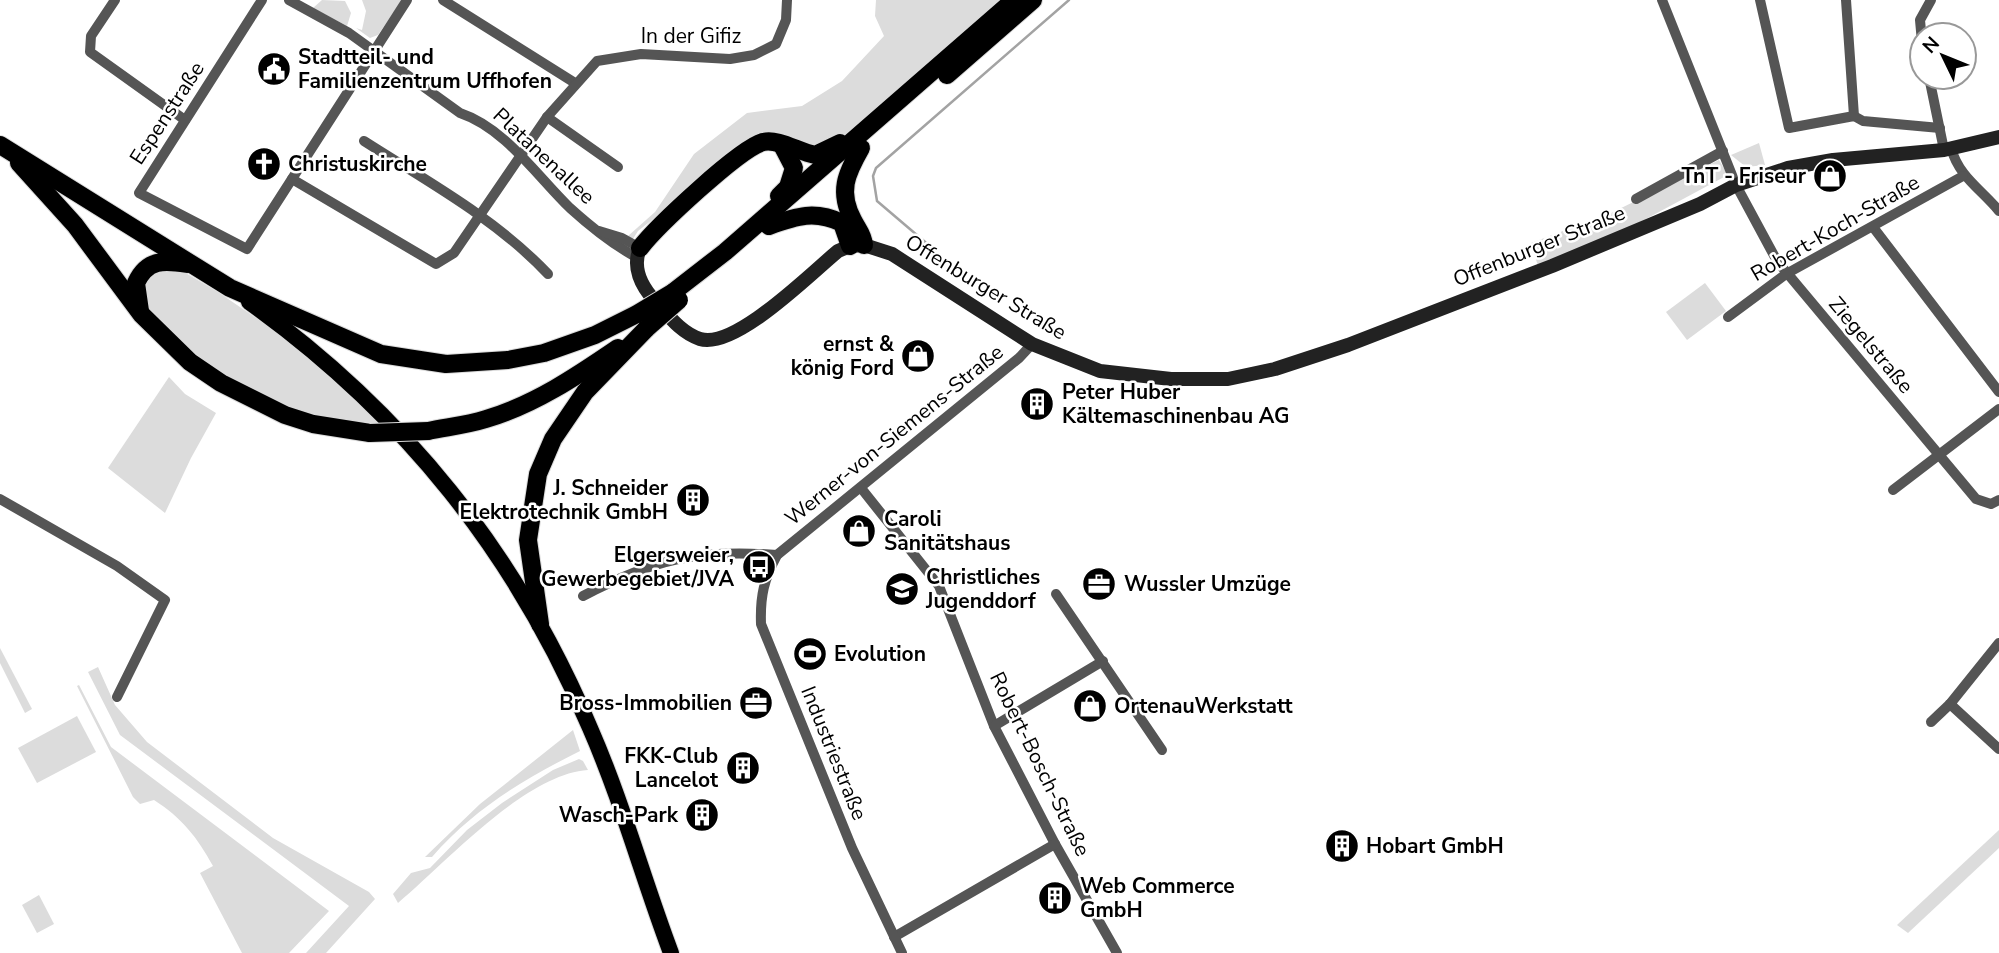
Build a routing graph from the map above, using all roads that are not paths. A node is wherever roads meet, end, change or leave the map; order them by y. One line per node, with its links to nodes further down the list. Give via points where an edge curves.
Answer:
1 (115, 0): 19 (street, via 91,36 90,52)
2 (262, 0): 19 (street, Espenstraße)
3 (289, 0): 14 (street, Platanenallee)
4 (407, 0): 14 (street, Espenstraße)
5 (443, 0): 15 (street)
6 (1014, 0): 22 (highway)
7 (1032, 0): 22 (highway)
8 (1662, 0): 27 (street, Ziegelstraße)
9 (1760, 0): 17 (street, via 1789,128)
10 (1846, 0): 17 (street)
11 (1931, 0): 13 (street)
12 (789, 2): 15 (street, In der Gifiz, via 776,44 754,55 730,59 641,54 608,59 597,61)
13 (1920, 21)
14 (375, 51): 28 (street, Platanenallee); 31 (street, Espenstraße)
15 (575, 83): 18 (street, In der Gifiz)
16 (1932, 91): 20 (street)
17 (1854, 116): 20 (street, via 1863,121)
18 (547, 117): 28 (street, In der Gifiz); 29 (street)
19 (185, 120): 31 (street, Espenstraße, via 139,192 247,248)
20 (1940, 128): 26 (street)
21 (1999, 137): 26 (street, Offenburger Straße)
22 (863, 139): 24 (highway, via 815,155); 36 (highway); 38 (highway, via 843,194 863,234); 41 (highway)
23 (364, 141): 35 (street)
24 (782, 145): 39 (highway, via 762,142 748,149 669,216); 41 (highway, via 794,168 788,187 729,240)
25 (4, 148): 40 (highway); 45 (highway, via 75,225)
26 (1948, 149): 30 (street); 32 (street, Offenburger Straße, via 1759,169)
27 (1723, 151): 32 (street, Ziegelstraße); 33 (street)
28 (520, 155): 35 (street, In der Gifiz); 39 (street, Platanenallee, via 595,230 622,238)
29 (618, 167)
30 (1964, 176): 34 (street); 37 (street, Robert-Koch-Straße)
31 (292, 179): 35 (street, In der Gifiz, via 436,264 454,253)
32 (1734, 182): 43 (street, Ziegelstraße); 48 (street, Offenburger Straße, via 1552,265 1275,369 1228,379 1171,379 1100,371)
33 (1636, 200)
34 (1999, 211)
35 (480, 214): 42 (street)
36 (769, 226): 38 (highway, via 821,214 842,223); 41 (highway, via 722,267)
37 (1873, 227): 43 (street, Robert-Koch-Straße); 49 (street)
38 (857, 245): 39 (street, via 838,251 739,332 718,340 701,340 681,328 649,295 638,275); 48 (street, Offenburger Straße, via 892,254)
39 (638, 252)
40 (194, 265): 44 (highway); 45 (highway, via 164,260 146,267 136,283)
41 (707, 271): 47 (highway, bridge)
42 (548, 274)
43 (1786, 274): 46 (street, Robert-Koch-Straße); 51 (street, Ziegelstraße)
44 (230, 288): 47 (highway, via 381,354 419,362 470,364 544,353); 60 (main road, via 335,368 391,421 473,518)
45 (141, 314): 47 (highway, bridge, via 190,362 252,401 313,424 370,433 428,431 486,419 573,379)
46 (1728, 317)
47 (642, 321): 60 (highway, via 553,439 538,474 528,540)
48 (1032, 344): 52 (street, Werner-von-Siemens-Straße)
49 (1999, 392)
50 (1999, 409): 51 (street)
51 (1939, 455): 53 (street); 55 (street, Ziegelstraße, via 1976,499 1991,504)
52 (861, 488): 56 (street, Werner-von-Siemens-Straße); 66 (street, Robert-Bosch-Straße, via 939,586)
53 (1893, 489)
54 (0, 499): 63 (street, via 117,566 165,600)
55 (1999, 500)
56 (777, 555): 57 (street, Werner-von-Siemens-Straße); 59 (street, Werner-von-Siemens-Straße, via 718,552 670,560 627,573)
57 (765, 578): 70 (street, Industriestraße, via 761,624 846,836)
58 (1056, 594): 62 (street)
59 (583, 596)
60 (540, 624): 71 (main road, via 589,723)
61 (1999, 643): 64 (street)
62 (1103, 661): 66 (street); 68 (street)
63 (117, 697)
64 (1950, 704): 65 (street); 67 (street)
65 (1931, 722)
66 (994, 726): 69 (street, Robert-Bosch-Straße)
67 (1999, 749)
68 (1162, 750)
69 (1055, 844): 70 (street); 73 (street, Robert-Bosch-Straße)
70 (894, 937): 72 (street, Industriestraße)
71 (671, 953)
72 (902, 953)
73 (1117, 953)

